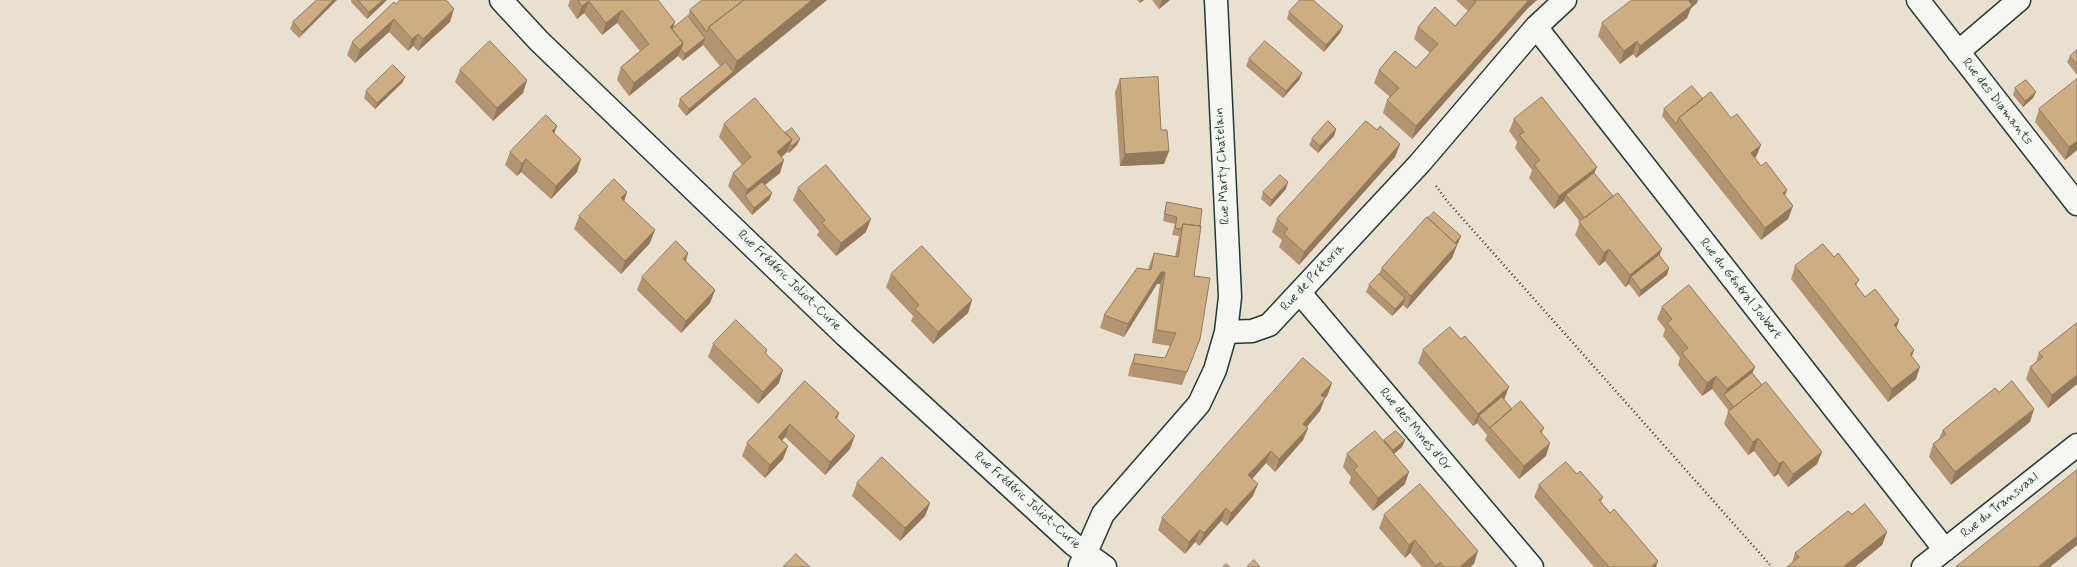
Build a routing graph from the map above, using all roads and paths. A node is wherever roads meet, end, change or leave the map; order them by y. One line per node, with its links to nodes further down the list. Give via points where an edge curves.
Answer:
1 (501, 0): 14 (street, Rue Frédéric Joliot-Curie, via 539,40 846,336 1073,544)
2 (1216, 0): 11 (street, Rue Marty Chatelain, via 1230,297)
3 (1565, 0): 6 (street, Rue de Prétoria)
4 (1918, 0): 7 (street, Rue des Diamants)
5 (2019, 0): 7 (street)
6 (1536, 27): 8 (street, Rue de Prétoria); 13 (street, Rue du Général Joubert)
7 (1958, 52): 9 (street, Rue des Diamants)
8 (1420, 163): 10 (street, Rue de Prétoria); 17 (path, via 1447,201)
9 (2077, 204)
10 (1300, 293): 11 (street, Rue de Prétoria, via 1269,325 1252,331); 16 (street, Rue des Mines d'Or)
11 (1226, 332): 14 (street, via 1215,370 1199,404 1103,514)
12 (2077, 445): 13 (street, Rue du Transvaal)
13 (1944, 550): 18 (street, Rue du Transvaal)
14 (1082, 560): 15 (street, Rue Frédéric Joliot-Curie)
15 (1104, 567)
16 (1532, 567)
17 (1772, 567)
18 (1924, 567)

